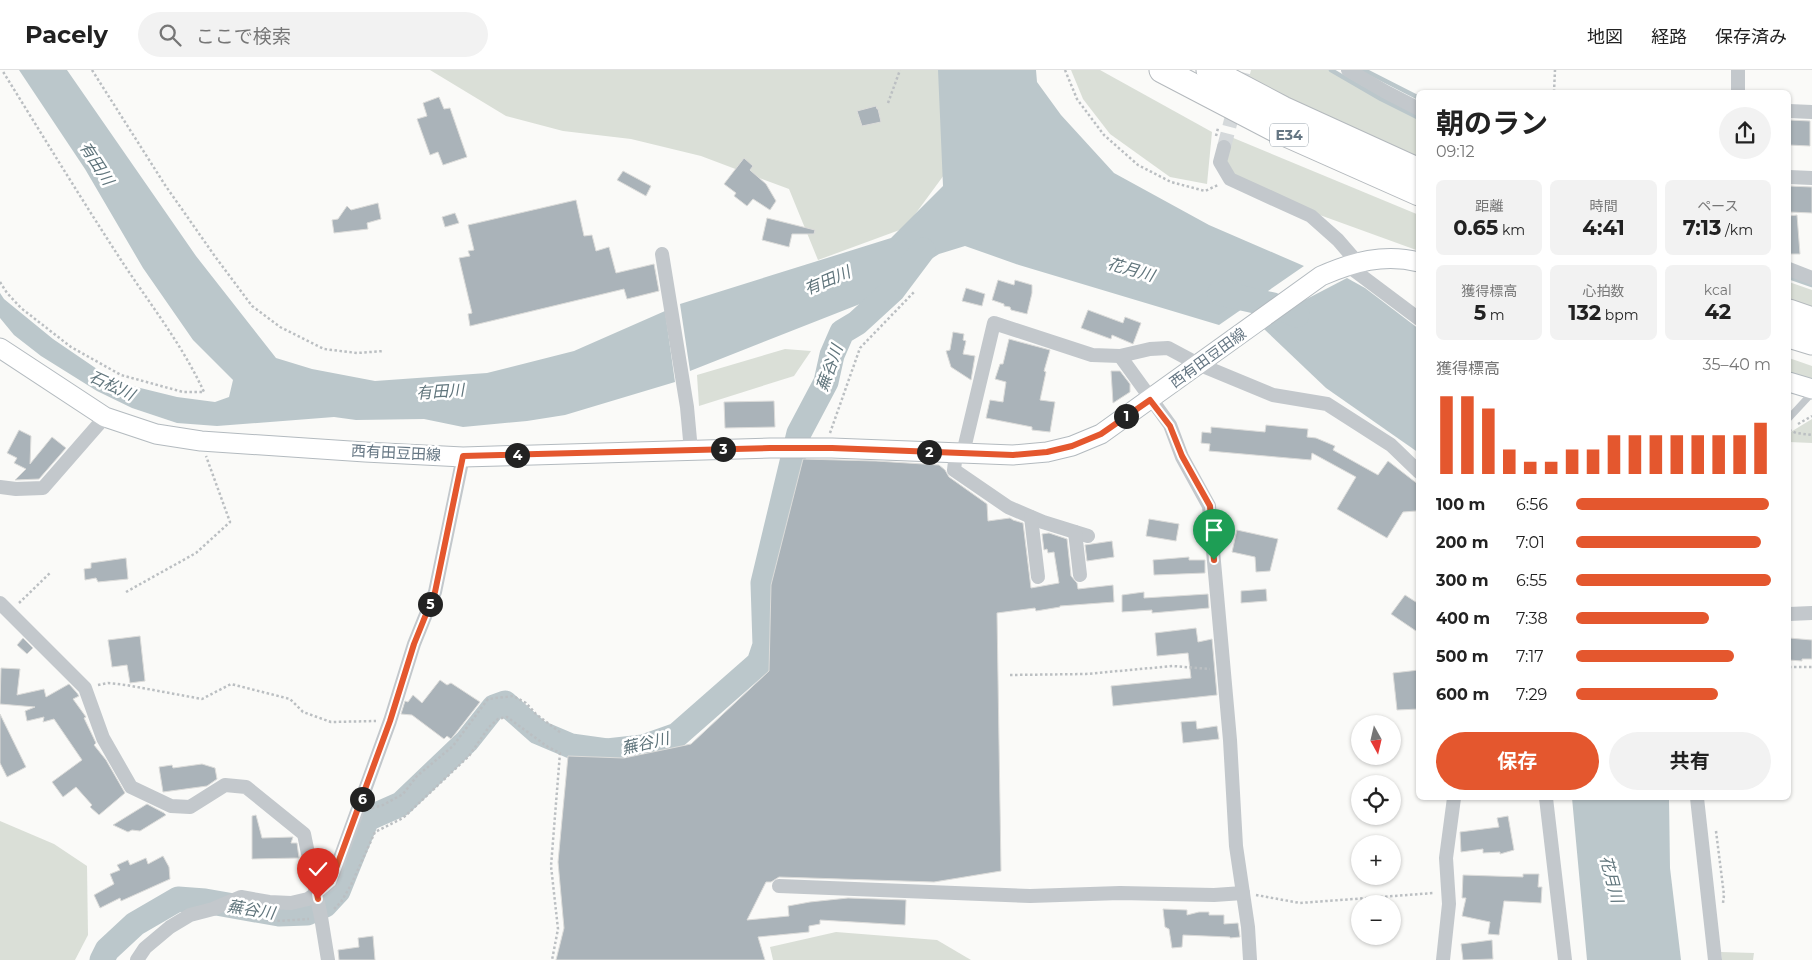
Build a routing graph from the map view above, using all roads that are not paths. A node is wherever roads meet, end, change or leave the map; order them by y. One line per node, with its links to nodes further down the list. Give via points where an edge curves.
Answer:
1 (1162, 70): 13 (highway, E34, via 1275,128)
2 (1209, 70): 10 (highway, E34, via 1284,109)
3 (1348, 70): 6 (street)
4 (1738, 70): 5 (street)
5 (1738, 90)
6 (1416, 107)
7 (1791, 111): 8 (street)
8 (1812, 112)
9 (1224, 147): 16 (street, via 1220,162 1230,179 1311,216 1338,240)
10 (1416, 170)
11 (1791, 177): 12 (street)
12 (1812, 178)
13 (1416, 192)
14 (662, 254): 33 (street)
15 (1416, 262): 16 (main road, 西有田豆田線, via 1386,258)
16 (1352, 263): 20 (street); 26 (main road, 西有田豆田線, via 1321,276)
17 (1791, 271): 18 (street)
18 (1812, 278)
19 (1791, 313): 21 (highway)
20 (1416, 316)
21 (1812, 320)
22 (1791, 335): 23 (highway)
23 (1812, 342)
24 (0, 348): 32 (main road, 西有田豆田線)
25 (1120, 356): 26 (street, via 1168,348); 30 (street); 34 (street, via 1092,356 994,324)
26 (1204, 360): 30 (main road, 西有田豆田線); 36 (street, via 1273,395 1327,404 1391,445)
27 (1791, 383): 28 (main road)
28 (1812, 389)
29 (1812, 393): 31 (lane)
30 (1150, 400): 34 (main road, 西有田豆田線, via 1101,434 1072,446 1013,455); 50 (street, via 1170,426 1182,456 1210,506 1236,846)
31 (1791, 416)
32 (105, 417): 35 (main road, 西有田豆田線, via 156,434 200,441); 37 (street, via 43,488)
33 (692, 451): 34 (main road, 西有田豆田線, via 830,444); 35 (main road, 西有田豆田線)
34 (960, 453): 38 (street, via 954,470 1008,507)
35 (463, 456): 51 (street, via 435,592 414,644 358,812)
36 (1416, 469)
37 (0, 487)
38 (1031, 517): 39 (street); 42 (street)
39 (1075, 532): 40 (street); 41 (street)
40 (1088, 536)
41 (1080, 575)
42 (1038, 577)
43 (4, 608): 51 (street, via 84,688 103,738 131,787 171,806 190,807 225,785 246,787 304,834)
44 (1812, 613): 45 (street)
45 (1791, 614)
46 (1454, 800): 55 (street, via 1446,858 1449,904)
47 (1546, 800): 56 (street)
48 (1697, 800): 57 (street)
49 (779, 886): 50 (street, via 1030,896)
50 (1243, 893): 54 (street)
51 (319, 906): 52 (street, via 308,900 291,903 241,897 190,915 170,927); 53 (street)
52 (137, 960)
53 (328, 960)
54 (1250, 960)
55 (1443, 960)
56 (1565, 960)
57 (1715, 960)

